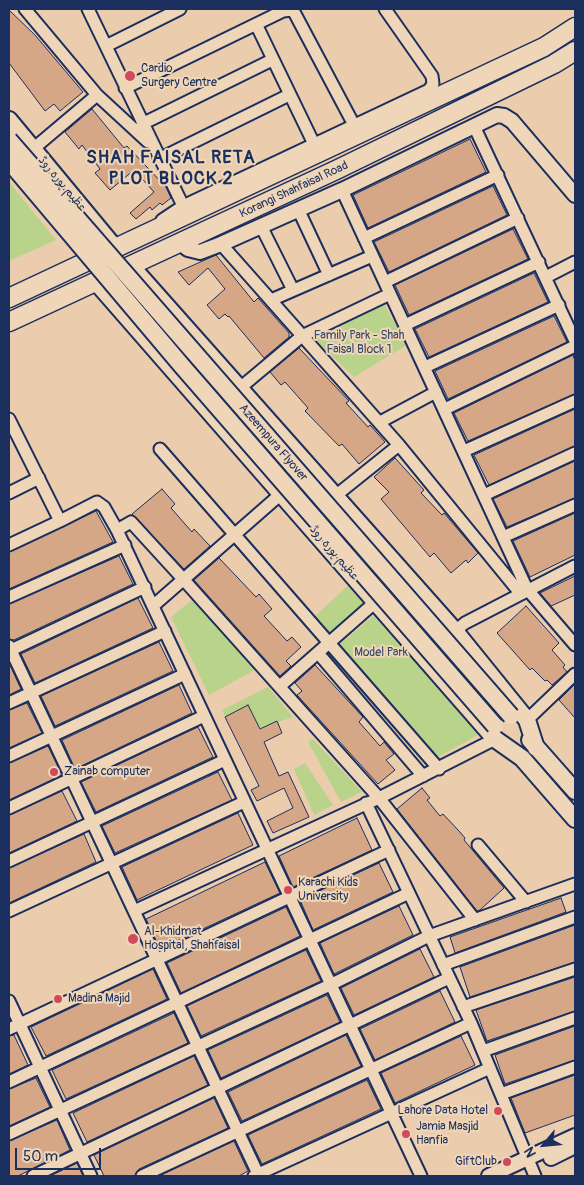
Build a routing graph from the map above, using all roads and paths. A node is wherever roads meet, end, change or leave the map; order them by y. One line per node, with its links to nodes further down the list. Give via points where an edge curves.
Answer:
1 (25, 9): 11 (street)
2 (88, 9): 7 (street)
3 (180, 9): 7 (street)
4 (385, 9): 15 (street, via 432,76 433,84 430,90)
5 (256, 24): 9 (street); 10 (street); 15 (street, via 288,10 296,13)
6 (575, 27): 28 (main road, Korangi Shahfaisal Road, via 544,47)
7 (106, 46): 10 (street)
8 (575, 51): 34 (main road, Korangi Shahfaisal Road, via 336,170)
9 (272, 60): 12 (street); 14 (street)
10 (125, 88): 14 (street)
11 (97, 94): 19 (street); 20 (street)
12 (289, 95): 18 (street); 21 (street)
13 (9, 120): 20 (main road, عظیم پورہ روڈ)
14 (142, 124): 19 (street)
15 (354, 125): 18 (street)
16 (474, 126): 24 (street); 25 (street); 26 (street, via 497,115 512,121)
17 (9, 140): 99 (main road, Azeempura Flyover, bridge)
18 (314, 144): 28 (street)
19 (153, 146): 21 (street)
20 (33, 149): 30 (main road, عظیم پورہ روڈ)
21 (159, 159): 28 (street)
22 (9, 161): 100 (main road, Azeempura Flyover, bridge)
23 (9, 172): 32 (main road)
24 (498, 175): 29 (street); 33 (street)
25 (342, 190): 27 (street); 33 (street)
26 (575, 195)
27 (298, 209): 31 (street); 42 (street)
28 (185, 210): 36 (main road, Korangi Shahfaisal Road, via 150,232)
29 (518, 218): 38 (street); 44 (street)
30 (92, 221): 32 (main road); 36 (main road, عظیم پورہ روڈ)
31 (261, 226): 35 (street); 46 (street)
32 (65, 238): 40 (main road)
33 (364, 238): 37 (street)
34 (180, 243): 35 (street, via 200,252); 41 (main road, Korangi Shahfaisal Road)
35 (221, 244): 49 (street)
36 (115, 248): 40 (main road, Korangi Shahfaisal Road)
37 (372, 256): 42 (street); 44 (street)
38 (539, 262): 43 (street); 53 (street)
39 (575, 262): 43 (street)
40 (83, 263): 48 (main road, Korangi Shahfaisal Road)
41 (136, 272): 45 (main road, Korangi Shahfaisal Road); 50 (main road); 58 (main road)
42 (329, 275): 46 (street)
43 (546, 277): 51 (street)
44 (385, 282): 47 (street)
45 (97, 283): 50 (main road, عظیم پورہ روڈ); 52 (main road, Korangi Shahfaisal Road)
46 (294, 290): 49 (street)
47 (390, 294): 53 (street); 54 (street)
48 (9, 298)
49 (271, 300): 54 (street)
50 (115, 305): 70 (main road, عظیم پورہ روڈ)
51 (559, 305): 55 (street); 57 (street)
52 (9, 322)
53 (405, 325): 57 (street)
54 (302, 336): 58 (street); 63 (street)
55 (575, 341)
56 (575, 346): 61 (street)
57 (424, 367): 59 (street)
58 (240, 388): 72 (main road)
59 (436, 392): 61 (street); 63 (street)
60 (575, 401): 66 (street)
61 (445, 409): 66 (street)
62 (9, 420): 68 (street)
63 (380, 422): 64 (street)
64 (399, 445): 72 (street); 83 (street)
65 (160, 449): 76 (street)
66 (464, 451): 71 (street)
67 (575, 453): 71 (street)
68 (39, 478): 69 (street); 74 (street)
69 (9, 493)
70 (282, 493): 76 (street); 100 (main road, عظیم پورہ روڈ)
71 (484, 495): 77 (street)
72 (334, 497): 88 (main road)
73 (575, 505): 77 (street)
74 (60, 521): 75 (street, via 97,502 104,507); 78 (street)
75 (117, 530): 79 (street); 81 (street, via 131,522)
76 (235, 534): 81 (street); 89 (street)
77 (503, 537): 83 (street)
78 (9, 545)
79 (125, 545): 82 (street); 84 (street)
80 (575, 566): 83 (street)
81 (184, 580): 86 (street); 95 (street)
82 (145, 587): 86 (street); 91 (street)
83 (524, 591): 88 (street, via 465,622); 90 (street)
84 (9, 597)
85 (372, 605): 89 (street)
86 (153, 606): 87 (street)
87 (165, 631): 93 (street); 96 (street)
88 (455, 632): 99 (main road)
89 (329, 644): 92 (street); 104 (street)
90 (575, 645)
91 (9, 649): 96 (street)
92 (318, 653): 95 (street); 105 (street)
93 (185, 674): 98 (street); 101 (street)
94 (575, 674): 99 (street)
95 (280, 686): 108 (street)
96 (32, 692): 97 (street); 101 (street)
97 (9, 703)
98 (204, 716): 103 (street); 106 (street)
99 (519, 718): 107 (main road, Azeempura Flyover, via 536,748)
100 (495, 732): 104 (street); 112 (main road, Azeempura Flyover)
101 (53, 735): 102 (street); 106 (street)
102 (9, 756)
103 (224, 760): 109 (street); 113 (street)
104 (439, 769): 105 (street)
105 (423, 776): 108 (street)
106 (72, 778): 111 (street); 113 (street)
107 (575, 791)
108 (379, 798): 110 (street); 126 (street)
109 (244, 802): 115 (street); 118 (street)
110 (366, 802): 115 (street); 116 (street)
111 (9, 808)
112 (575, 818)
113 (92, 821): 117 (street); 118 (street)
114 (478, 845): 122 (street)
115 (266, 850): 121 (street); 124 (street)
116 (388, 850): 120 (street); 121 (street)
117 (9, 861)
118 (112, 862): 123 (street); 124 (street)
119 (575, 884): 122 (street)
120 (409, 893): 127 (street); 128 (street)
121 (289, 898): 128 (street); 129 (street)
122 (526, 902): 126 (street)
123 (9, 911)
124 (134, 911): 129 (street)
125 (575, 917): 130 (street)
126 (475, 920): 127 (street)
127 (429, 936): 130 (street); 133 (street)
128 (309, 940): 133 (street); 135 (street)
129 (156, 958): 135 (street); 139 (street)
130 (443, 965): 132 (street)
131 (575, 970): 136 (street)
132 (449, 978): 136 (street); 140 (street)
133 (330, 985): 140 (street); 142 (street)
134 (9, 1001): 139 (street)
135 (177, 1002): 142 (street); 144 (street)
136 (463, 1007): 138 (street)
137 (575, 1018): 143 (street)
138 (470, 1023): 143 (street); 147 (street)
139 (20, 1024): 141 (street); 144 (street)
140 (350, 1026): 147 (street); 149 (street)
141 (9, 1029)
142 (198, 1046): 149 (street); 151 (street)
143 (483, 1051): 146 (street)
144 (40, 1067): 148 (street); 151 (street)
145 (575, 1067): 150 (street)
146 (490, 1068): 150 (street); 152 (street)
147 (371, 1070): 152 (street); 153 (street)
148 (9, 1082)
149 (217, 1088): 153 (street); 157 (street)
150 (502, 1094): 158 (street)
151 (60, 1111): 154 (street); 157 (street)
152 (391, 1112): 162 (street); 163 (street)
153 (238, 1131): 161 (street); 162 (street)
154 (9, 1134)
155 (575, 1136): 158 (street)
156 (575, 1146): 158 (street)
157 (80, 1154): 159 (street); 160 (street)
158 (532, 1167): 164 (street); 165 (street)
159 (33, 1176)
160 (91, 1176)
161 (142, 1176)
162 (257, 1176)
163 (421, 1176)
164 (489, 1176)
165 (511, 1176)

